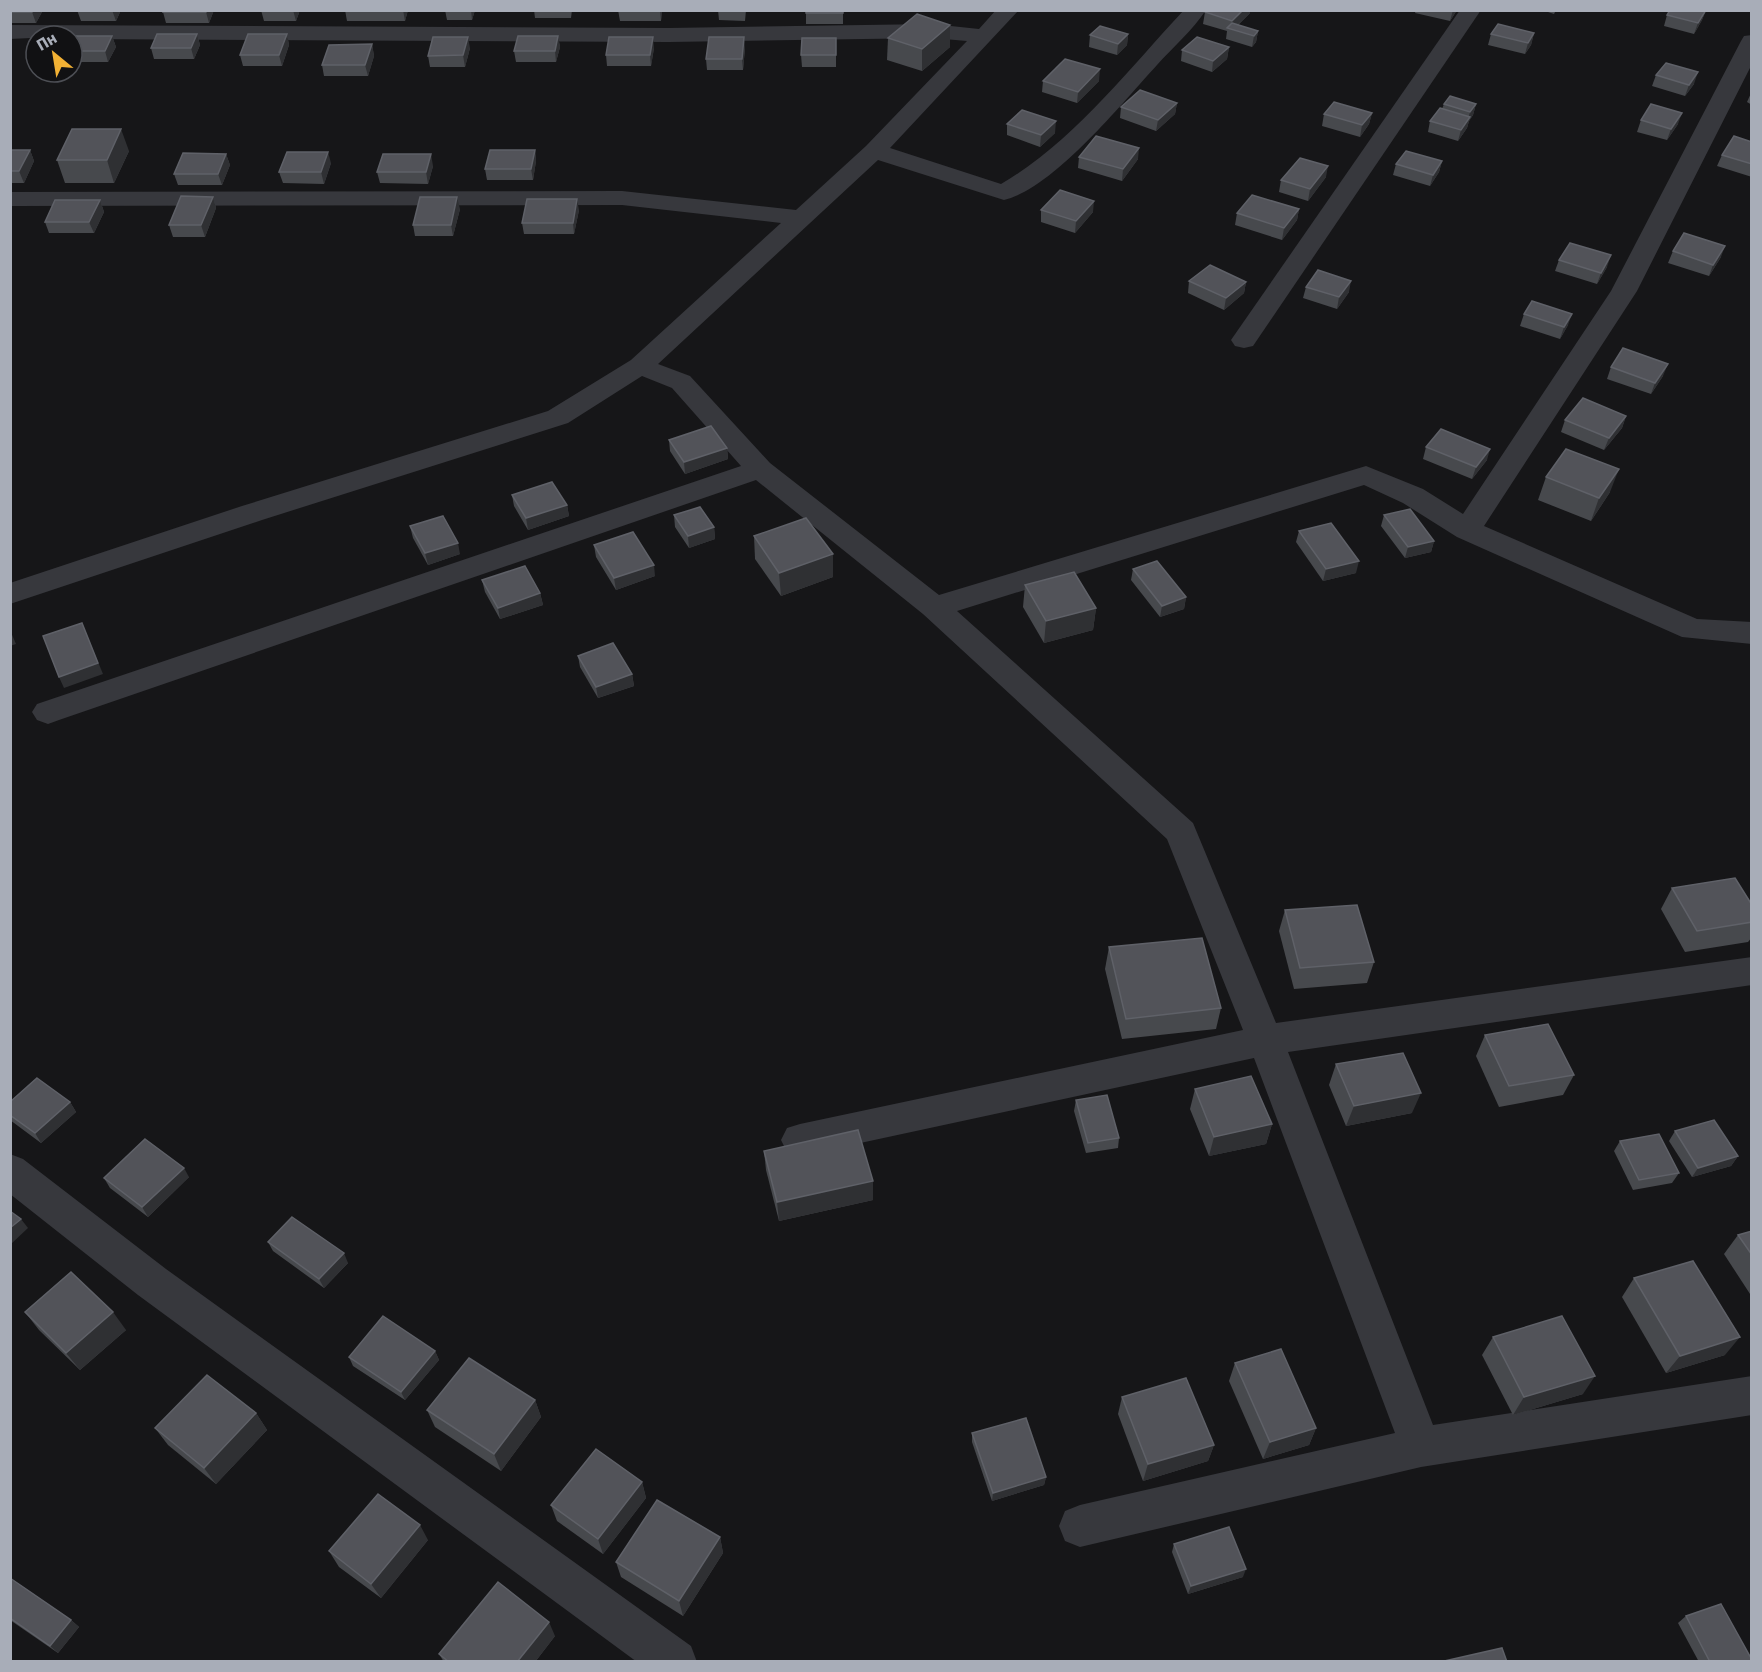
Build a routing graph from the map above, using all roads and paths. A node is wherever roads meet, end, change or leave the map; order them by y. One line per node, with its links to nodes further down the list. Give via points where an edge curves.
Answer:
1 (1009, 10): 5 (street)
2 (1196, 10): 7 (street, via 1042,170 1004,193)
3 (1471, 10): 10 (street)
4 (10, 32): 5 (street, via 669,35 932,31)
5 (982, 36): 7 (street)
6 (1752, 41): 13 (street, via 1624,291)
7 (874, 151): 9 (street)
8 (10, 199): 9 (street, via 622,198)
9 (802, 218): 11 (street)
10 (1244, 340)
11 (640, 366): 12 (street, via 681,382); 14 (street, via 558,417)
12 (760, 468): 15 (street); 17 (street)
13 (1467, 530): 15 (street, via 1413,496 1366,475); 16 (street, via 1693,629)
14 (10, 594)
15 (934, 607): 19 (street, via 1181,832)
16 (1752, 633)
17 (48, 712)
18 (1752, 971): 19 (street)
19 (1265, 1040): 20 (street); 23 (street)
20 (801, 1140)
21 (10, 1171): 25 (street, via 152,1282)
22 (1752, 1395): 23 (street)
23 (1421, 1447): 24 (street)
24 (1080, 1526)
25 (675, 1662)

